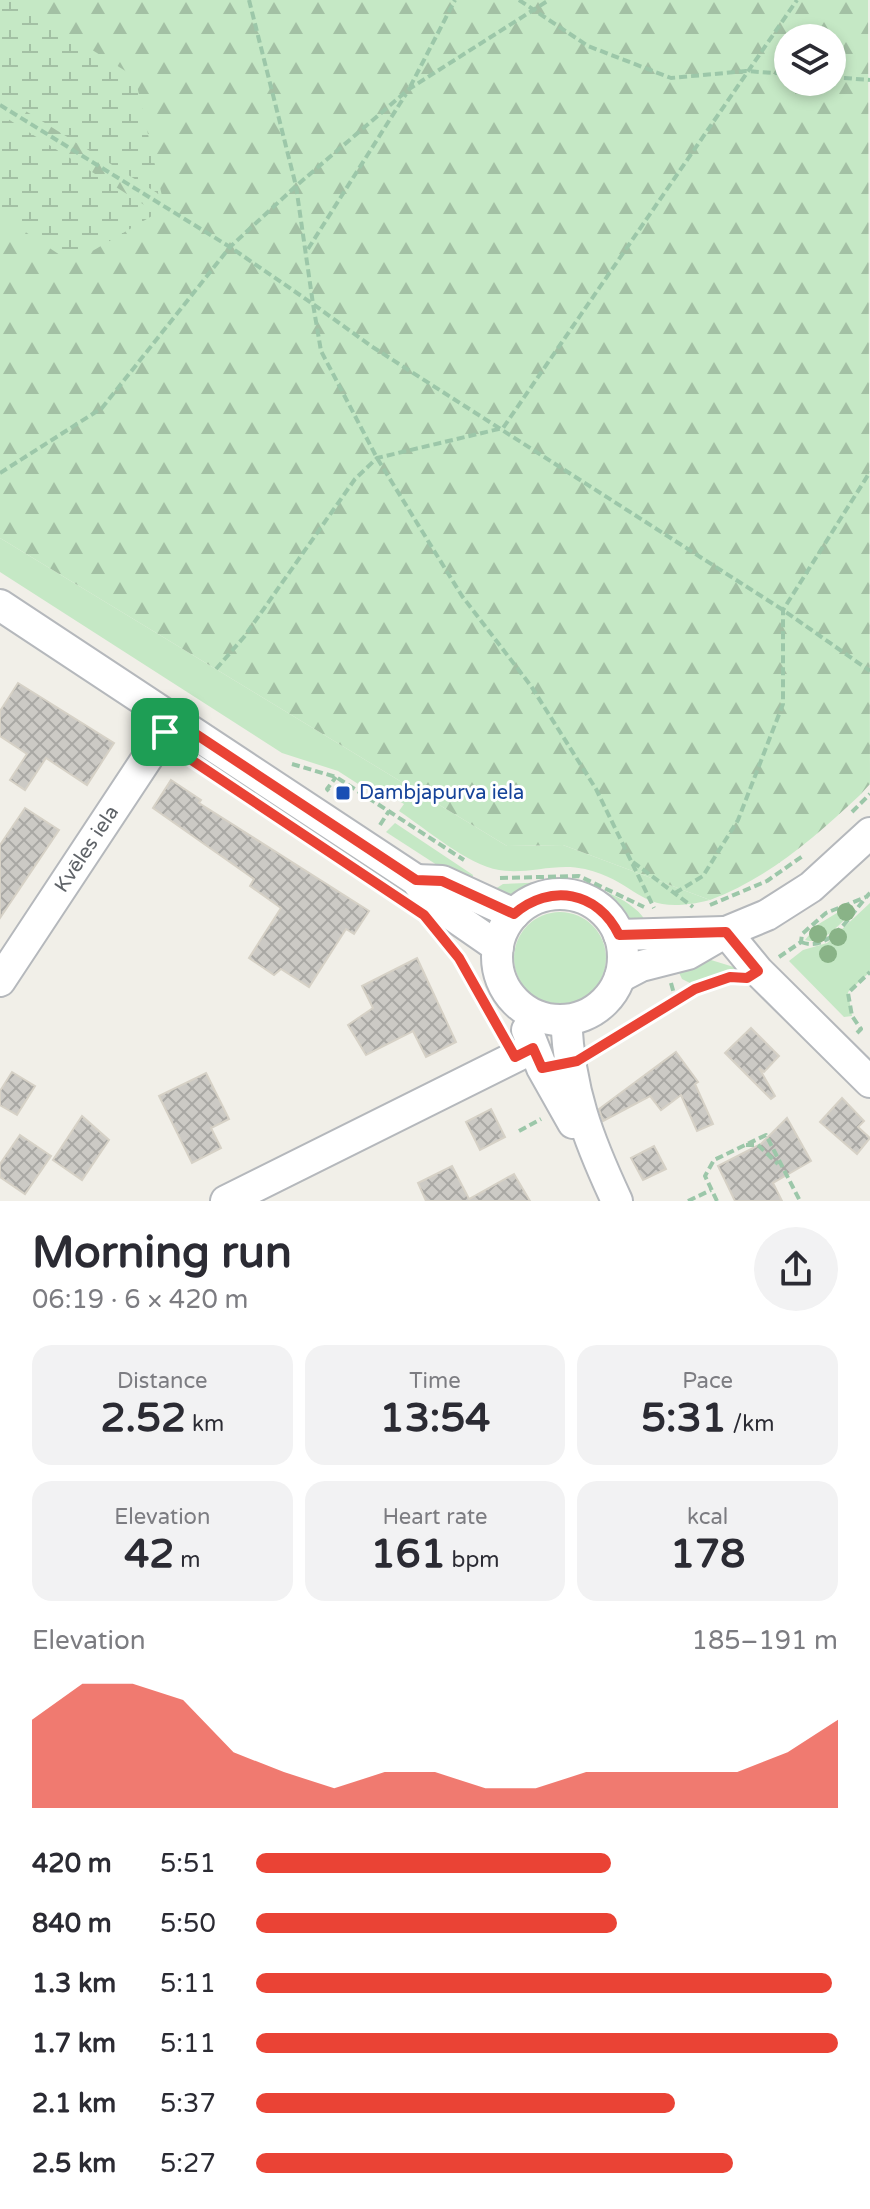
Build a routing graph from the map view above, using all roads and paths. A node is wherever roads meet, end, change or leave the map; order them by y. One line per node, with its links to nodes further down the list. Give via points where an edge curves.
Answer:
1 (249, 0): 13 (path)
2 (455, 0): 11 (path)
3 (519, 0): 6 (path)
4 (549, 0): 6 (path)
5 (797, 0): 7 (path)
6 (534, 12): 7 (path, via 588,46 671,78); 11 (path)
7 (746, 71): 8 (path); 17 (path)
8 (774, 73)
9 (846, 78): 10 (path)
10 (870, 80)
11 (409, 89): 13 (path); 15 (path)
12 (0, 105): 14 (path)
13 (296, 186): 14 (path); 15 (path)
14 (230, 247): 16 (path); 20 (path, via 102,408)
15 (307, 251): 16 (path)
16 (313, 304): 17 (path); 18 (path, via 321,351)
17 (503, 428): 18 (path); 22 (path)
18 (377, 458): 23 (path, via 355,479); 30 (path, via 462,596 531,686 580,763)
19 (870, 472): 22 (path)
20 (0, 473)
21 (0, 605): 25 (street)
22 (783, 610): 24 (path); 34 (path, via 783,704 738,820 703,876)
23 (216, 669)
24 (870, 671)
25 (173, 719): 33 (street); 47 (street, Kvēles iela)
26 (280, 760): 31 (path, via 336,777)
27 (870, 794): 28 (path)
28 (860, 824): 39 (street, via 811,887 767,915)
29 (810, 850): 36 (path, via 767,881)
30 (631, 861): 32 (path, via 655,913 579,876); 34 (path)
31 (469, 864)
32 (495, 877)
33 (416, 880): 38 (street, via 442,881); 43 (street, via 433,902)
34 (675, 893): 36 (path)
35 (868, 895): 42 (path, via 826,913 802,934); 42 (path, via 825,940)
36 (697, 909): 37 (path)
37 (684, 913)
38 (514, 914): 40 (street, via 537,898 565,894 592,902); 43 (street)
39 (726, 932): 40 (street); 44 (street); 46 (street, via 688,954)
40 (619, 935): 46 (street)
41 (447, 939): 51 (path)
42 (801, 942): 44 (path)
43 (498, 947): 48 (street, via 501,977)
44 (758, 971): 52 (path, via 695,989); 53 (street)
45 (870, 972): 50 (path, via 848,993 852,1016 861,1029)
46 (620, 977): 49 (street, via 601,1005)
47 (0, 981)
48 (517, 1002): 49 (street, via 531,1013); 51 (street)
49 (566, 1020): 52 (street)
50 (855, 1035)
51 (515, 1057): 56 (street); 60 (street)
52 (568, 1062): 56 (street)
53 (870, 1082)
54 (547, 1116): 55 (path)
55 (519, 1131)
56 (586, 1136): 61 (street)
57 (745, 1145): 58 (path, via 758,1145); 58 (path, via 766,1135); 59 (path, via 714,1160 705,1176)
58 (783, 1168): 64 (path)
59 (711, 1190): 62 (path); 63 (path)
60 (226, 1201)
61 (617, 1201)
62 (688, 1201)
63 (717, 1201)
64 (800, 1201)

